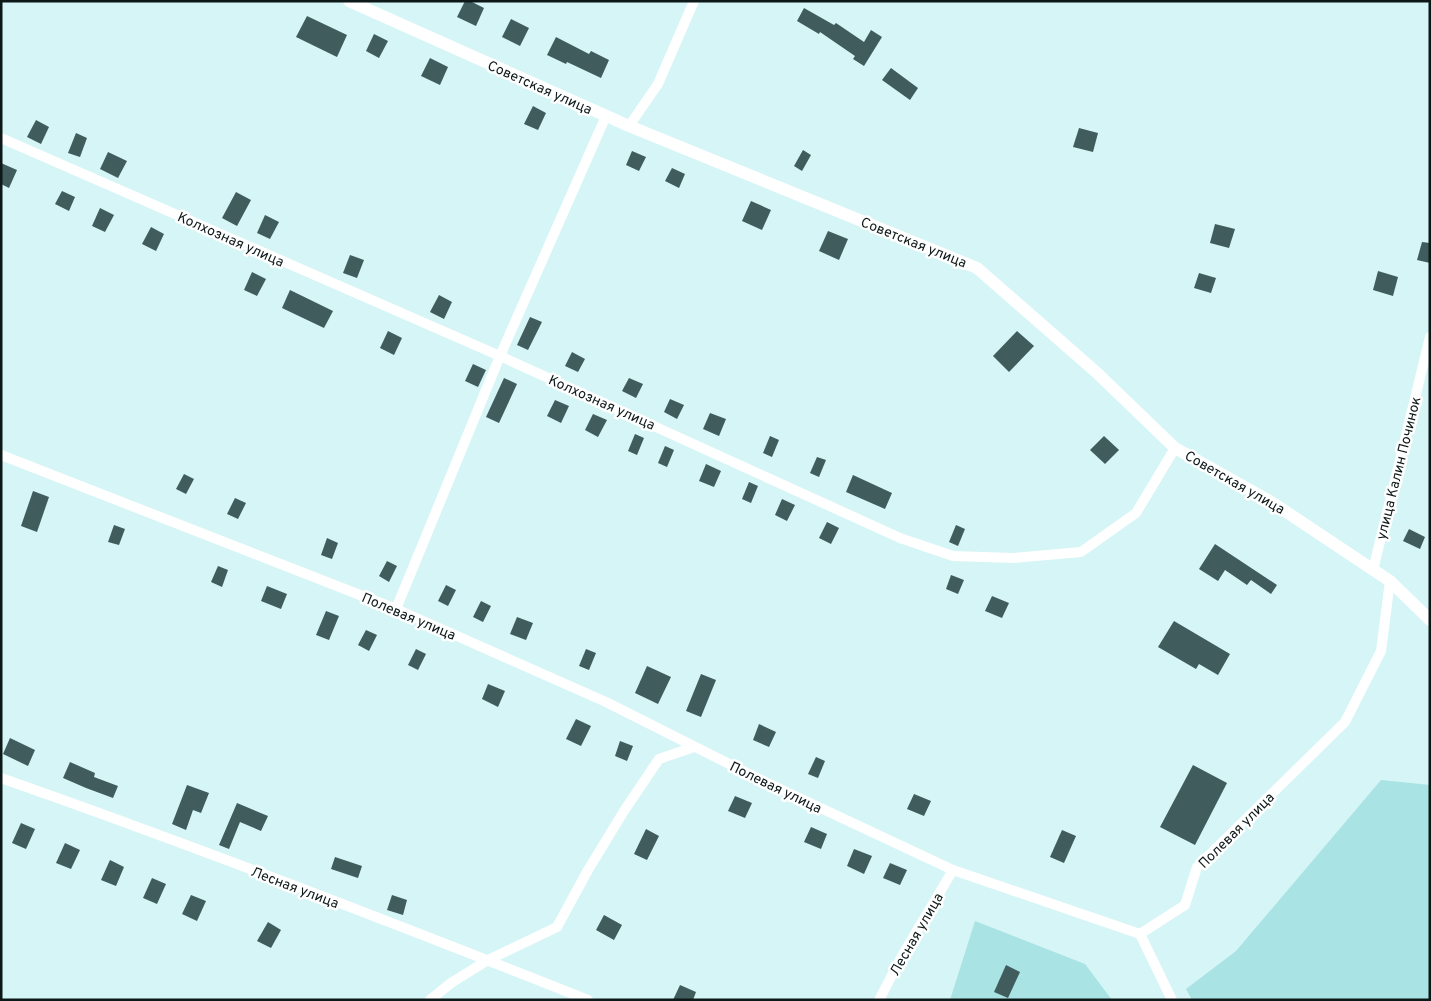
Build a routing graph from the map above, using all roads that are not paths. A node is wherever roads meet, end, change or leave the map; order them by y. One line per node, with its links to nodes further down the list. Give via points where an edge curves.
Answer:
1 (349, 1): 3 (street, Советская улица)
2 (694, 1): 4 (street, via 658,84)
3 (606, 116): 4 (street, Советская улица); 7 (street)
4 (629, 126): 8 (street, Советская улица, via 977,268 1096,372)
5 (1, 138): 7 (street, Колхозная улица)
6 (1430, 337): 10 (street, улица Калин Починок)
7 (500, 356): 8 (street, Колхозная улица, via 900,538 953,556 1013,558 1081,552 1136,513); 12 (street)
8 (1176, 448): 10 (street, Советская улица, via 1273,503)
9 (1, 455): 12 (street, Полевая улица)
10 (1373, 570): 11 (street, Советская улица)
11 (1390, 581): 13 (street, Советская улица); 17 (street, Полевая улица, via 1381,651 1345,722 1197,867 1185,905)
12 (396, 609): 14 (street, Полевая улица, via 606,702)
13 (1430, 620)
14 (694, 747): 16 (street, Полевая улица); 18 (street, via 659,759 593,861 557,927)
15 (1, 778): 18 (street, Лесная улица)
16 (954, 870): 17 (street, Полевая улица); 21 (street, Лесная улица, via 902,954)
17 (1140, 934): 22 (street)
18 (488, 960): 19 (street); 20 (street, Лесная улица)
19 (430, 1000)
20 (588, 1000)
21 (880, 1000)
22 (1172, 1000)

